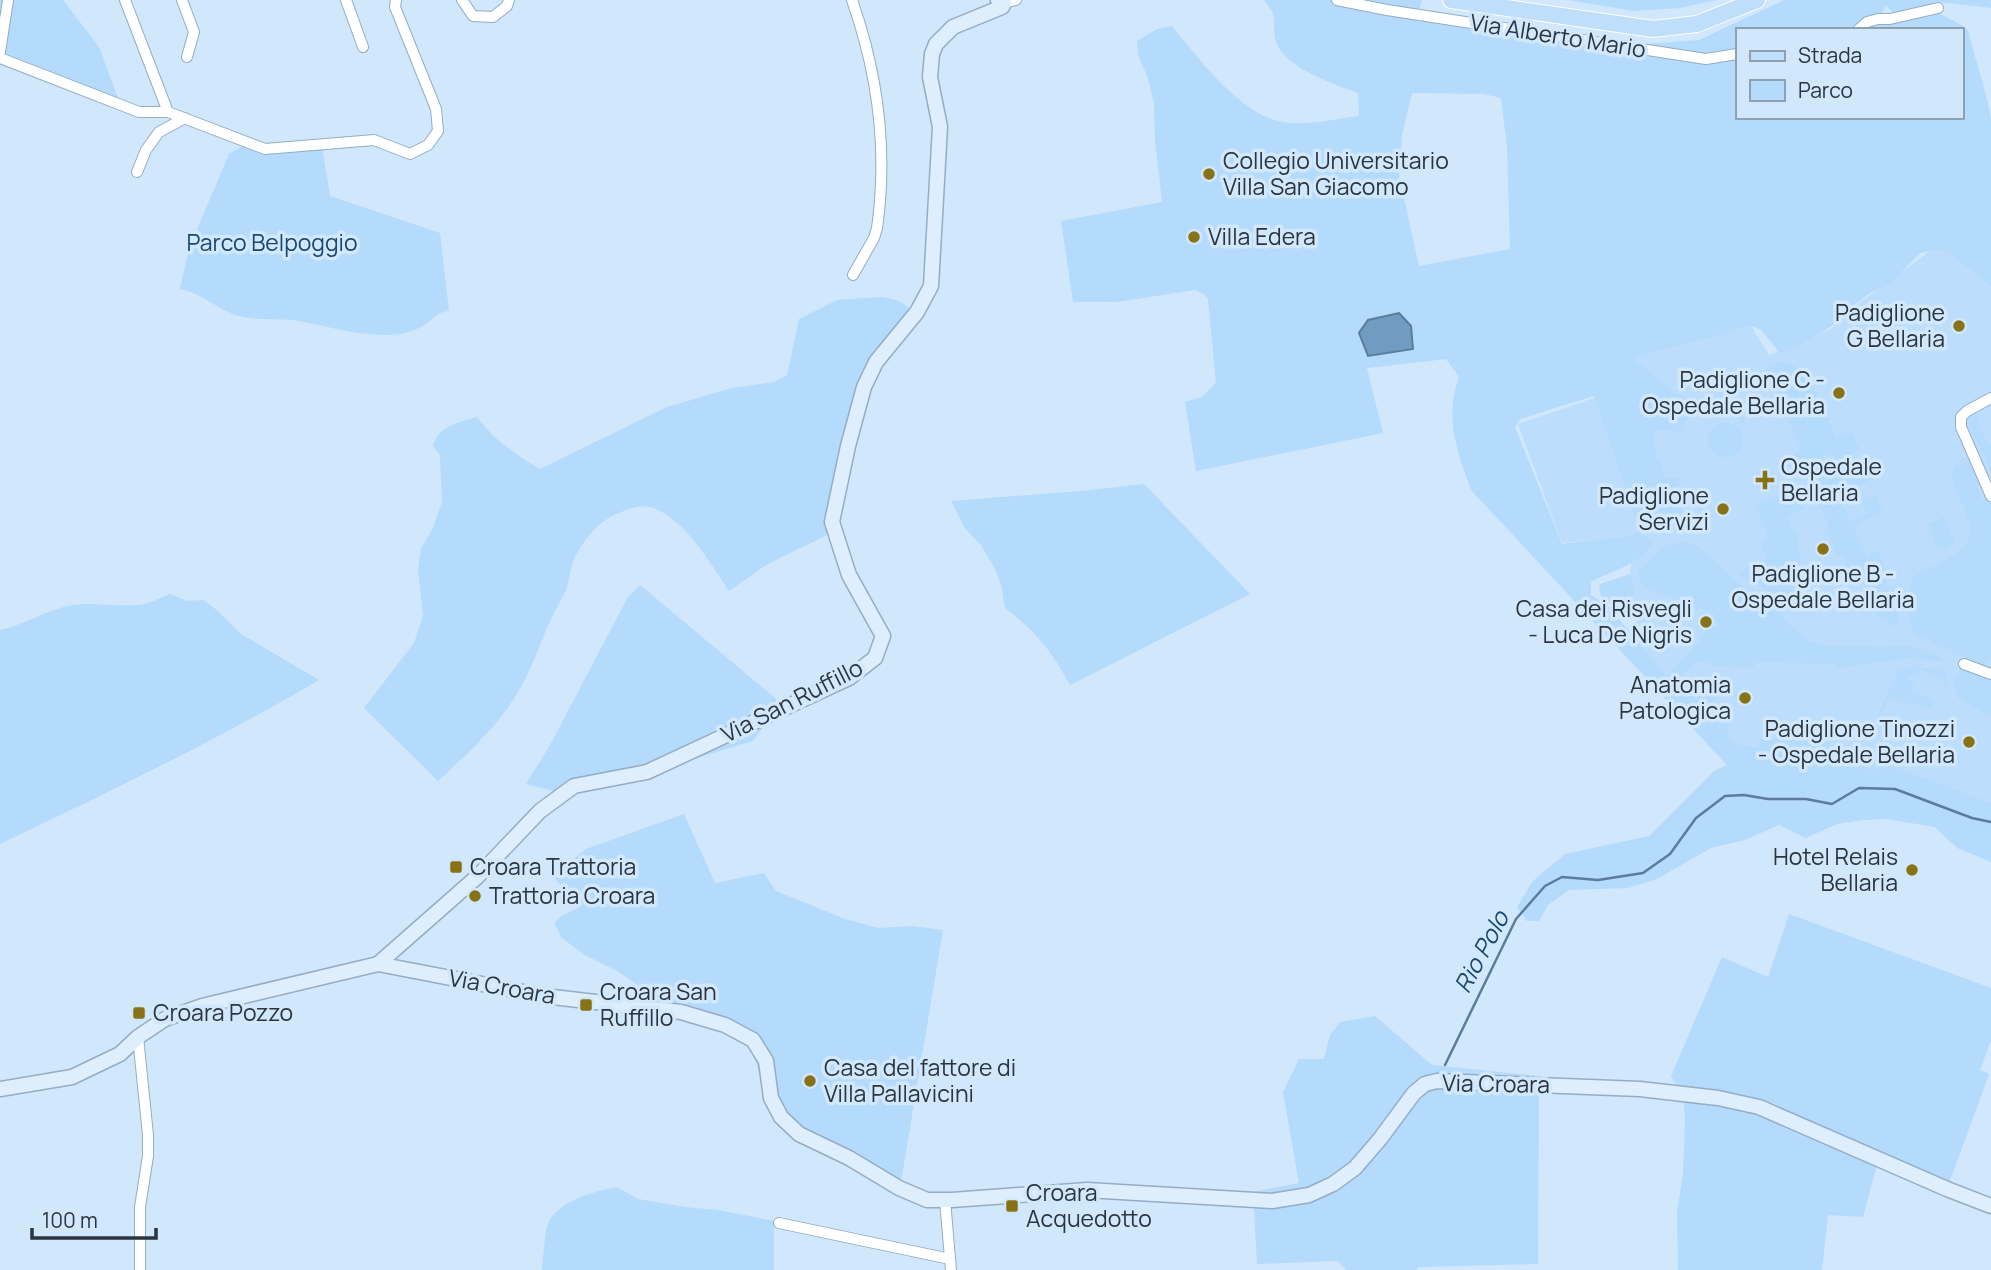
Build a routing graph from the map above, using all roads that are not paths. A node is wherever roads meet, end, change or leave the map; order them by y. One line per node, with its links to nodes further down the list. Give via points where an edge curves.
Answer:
1 (8, 0): 17 (street)
2 (125, 0): 19 (street)
3 (182, 0): 18 (street, via 194,32)
4 (346, 0): 15 (street)
5 (396, 0): 20 (street, via 436,109 438,131 428,145 410,154 374,141 265,149)
6 (462, 0): 7 (street, via 473,16 493,17)
7 (509, 0)
8 (852, 0): 22 (street, via 871,63 882,136 877,228)
9 (1337, 0): 16 (street, Via Alberto Mario, via 1706,59)
10 (1451, 0): 11 (main road, via 1653,29 1697,24)
11 (1757, 0)
12 (1006, 1): 27 (street, Via San Ruffillo, via 1002,7 953,27 932,54 930,77 940,127 931,286 917,312 876,362 864,387 832,522 849,575 883,636 876,658 849,678 647,772 574,786 540,811 478,876)
13 (1938, 8): 14 (street, via 1878,19)
14 (1860, 28)
15 (363, 47)
16 (1736, 54)
17 (0, 55): 19 (street, via 139,112)
18 (187, 57)
19 (168, 112): 20 (street)
20 (185, 118): 21 (street, via 159,132)
21 (137, 172)
22 (853, 275)
23 (1991, 398): 24 (street, via 1961,417 1961,427)
24 (1991, 496)
25 (1964, 664): 26 (street)
26 (1991, 674)
27 (378, 964): 28 (street, Via Croara, via 202,1006 165,1019); 30 (street, Via Croara, via 544,996 681,1012 724,1025 753,1040 766,1061 771,1097 781,1117 799,1134 899,1188 927,1200)
28 (138, 1037): 29 (street, Via Croara, via 120,1054 72,1077); 34 (street, via 148,1135 140,1207)
29 (0, 1089)
30 (945, 1200): 31 (street, Via Croara, via 1087,1190 1272,1201 1309,1195 1354,1168 1414,1093 1437,1081 1640,1089 1759,1107); 33 (street)
31 (1991, 1206)
32 (779, 1223): 33 (street)
33 (950, 1264)
34 (140, 1270)

